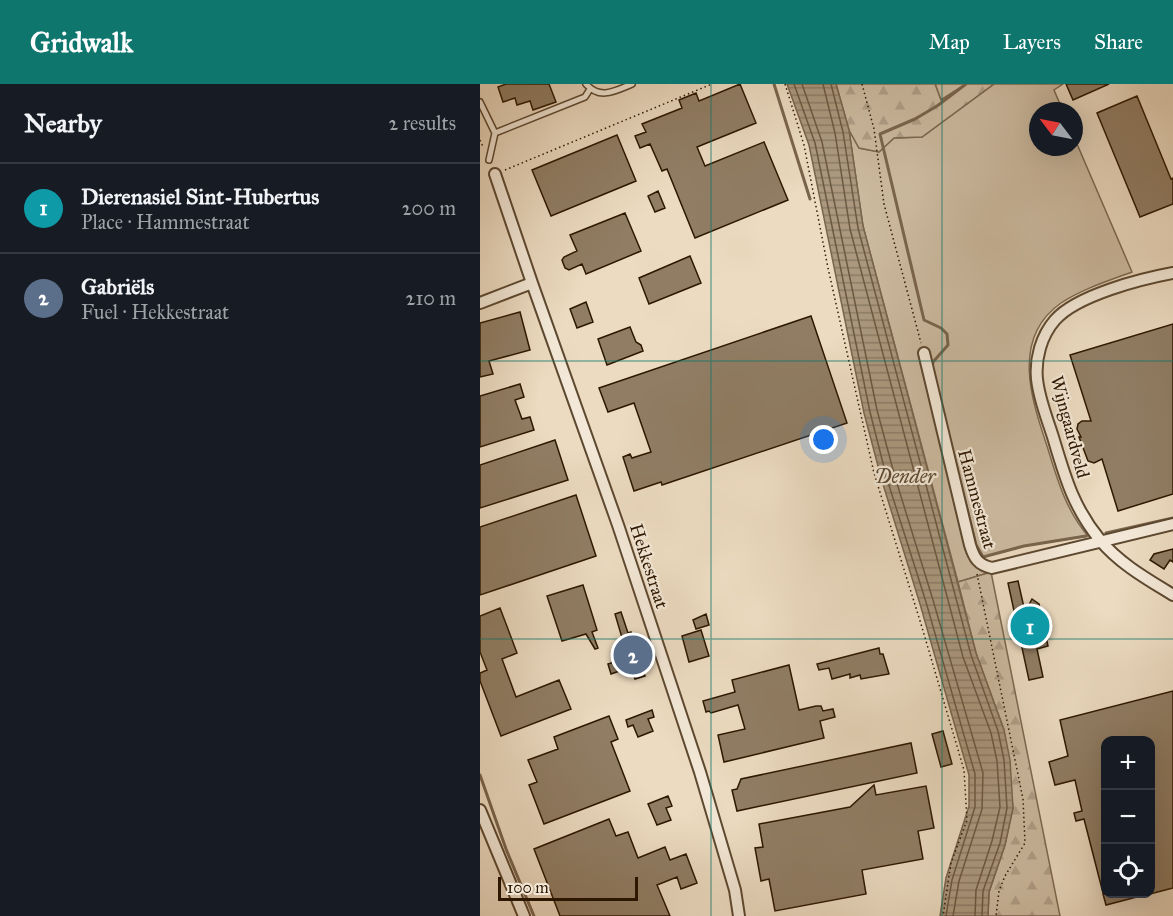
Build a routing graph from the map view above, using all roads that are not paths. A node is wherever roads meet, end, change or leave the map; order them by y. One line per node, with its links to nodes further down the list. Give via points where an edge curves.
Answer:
1 (586, 84): 3 (lane)
2 (632, 84): 3 (lane, via 606,94)
3 (590, 89): 5 (lane, via 585,97)
4 (480, 102): 5 (lane)
5 (495, 133): 6 (lane)
6 (489, 160)
7 (495, 174): 9 (street, Hekkestraat)
8 (1173, 273): 13 (street, Wijngaardveld, via 1082,301 1055,319 1040,346 1037,378 1042,406 1072,498)
9 (532, 283): 10 (street); 17 (street, Hekkestraat, via 700,772)
10 (480, 303)
11 (924, 353): 13 (street, Hammestraat, via 974,558 992,568)
12 (1173, 524): 13 (street, Hammestraat)
13 (1101, 541): 14 (street, Wijngaardveld, via 1120,560)
14 (1173, 595)
15 (480, 810): 16 (street)
16 (524, 916)
17 (739, 916)

